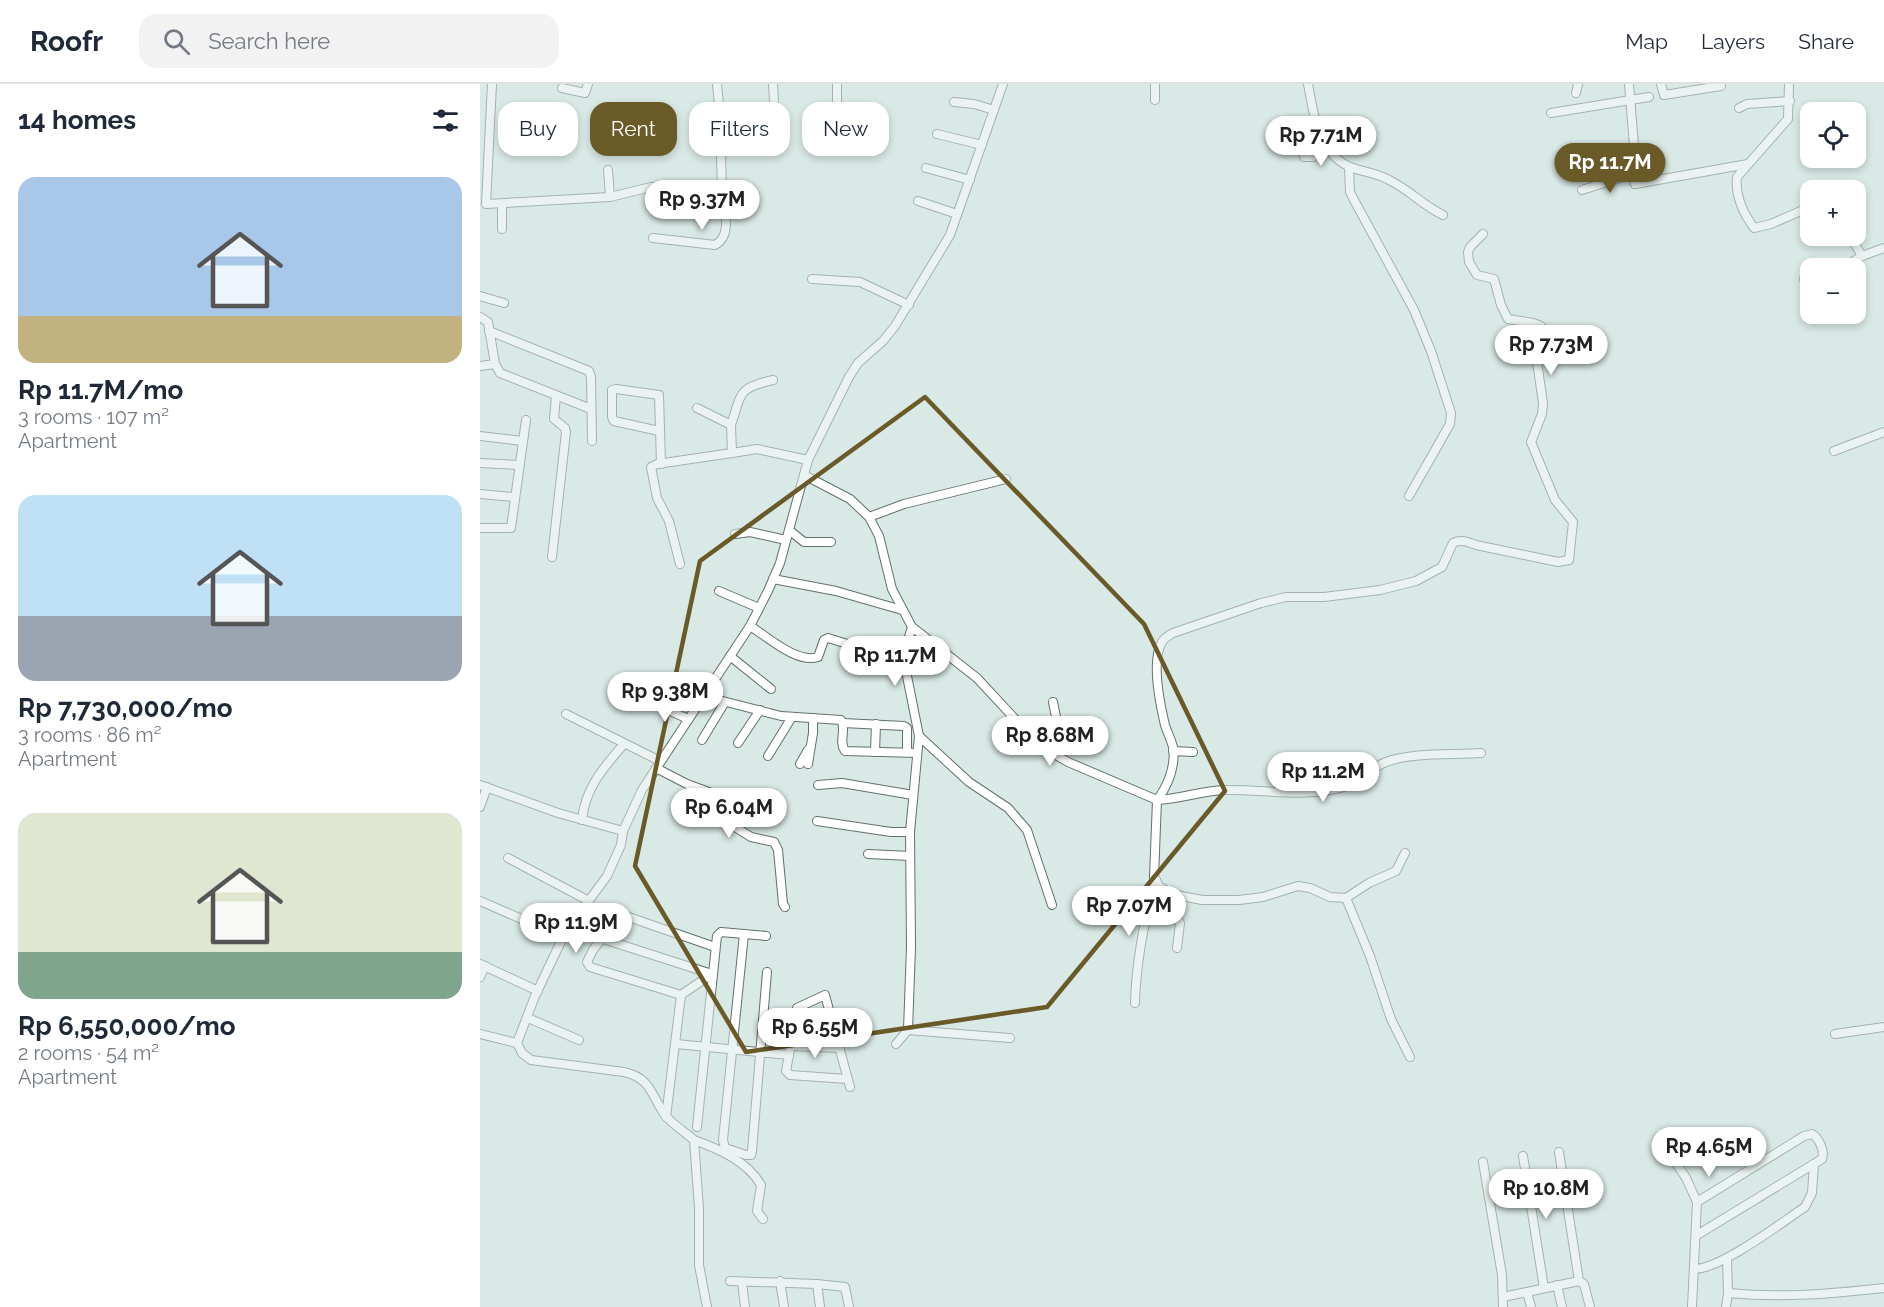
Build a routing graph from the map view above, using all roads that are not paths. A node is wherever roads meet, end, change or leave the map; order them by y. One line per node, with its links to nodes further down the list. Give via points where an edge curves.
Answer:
1 (492, 84): 41 (street)
2 (588, 84): 14 (street, via 585,93)
3 (717, 84): 37 (street)
4 (773, 84): 18 (street)
5 (837, 84): 21 (street)
6 (1003, 84): 24 (street)
7 (1155, 84): 19 (street)
8 (1308, 84): 28 (street, via 1319,136)
9 (1578, 84): 15 (street)
10 (1629, 84): 17 (street)
11 (1660, 84): 13 (street, via 1664,95)
12 (1789, 84): 20 (street)
13 (1721, 86)
14 (562, 88)
15 (1576, 93)
16 (1649, 97): 17 (street)
17 (1631, 99): 25 (street); 34 (street)
18 (774, 100)
19 (1155, 100)
20 (1790, 101): 23 (street); 30 (street, via 1784,126)
21 (837, 102)
22 (954, 102): 24 (street)
23 (1739, 108)
24 (994, 110): 27 (street)
25 (1551, 113)
26 (937, 135): 27 (street)
27 (982, 145): 35 (street)
28 (1326, 148): 29 (street, via 1313,157); 33 (street)
29 (1304, 157)
30 (1748, 164): 34 (street, via 1637,184); 42 (street, via 1737,177 1736,186 1754,228)
31 (926, 168): 35 (street)
32 (608, 170): 38 (street)
33 (1349, 173): 44 (street, via 1383,176); 80 (street, via 1354,200 1414,310 1451,413 1450,424)
34 (1632, 174): 36 (street)
35 (970, 180): 43 (street)
36 (1582, 190)
37 (722, 193): 38 (street, via 651,187); 47 (street, via 726,235 722,242 715,245)
38 (610, 197): 40 (street)
39 (918, 201): 43 (street)
40 (502, 204): 41 (street); 45 (street)
41 (483, 206)
42 (1800, 211)
43 (957, 214): 55 (street, via 950,235)
44 (1443, 214)
45 (502, 229)
46 (1483, 234): 117 (street, via 1467,252 1473,271 1494,279 1508,319 1533,323 1543,330 1537,362 1542,414 1531,442 1555,500 1573,522 1569,560 1558,562 1456,541 1442,567 1416,581 1335,596 1286,597 1173,633 1162,641 1157,659 1159,696)
47 (653, 238)
48 (1856, 246): 50 (street)
49 (1884, 248): 50 (street)
50 (1862, 256): 51 (street)
51 (1859, 258)
52 (812, 279): 55 (street, via 860,282)
53 (480, 296): 54 (street)
54 (504, 303)
55 (909, 305): 73 (street, via 883,341 858,363)
56 (480, 317): 57 (street, via 488,322)
57 (489, 331): 58 (street); 63 (street, via 585,368 591,377)
58 (495, 364): 59 (street); 61 (street, via 503,375)
59 (480, 366)
60 (773, 380): 65 (street, via 744,390)
61 (556, 396): 63 (street); 88 (street, via 554,418 566,432)
62 (697, 408): 65 (street)
63 (591, 409): 70 (street)
64 (526, 420): 69 (street)
65 (731, 425): 72 (street)
66 (659, 431): 66 (street, via 614,421 612,390 659,395); 75 (street)
67 (1884, 432): 71 (street)
68 (480, 436): 69 (street)
69 (522, 441): 76 (street)
70 (592, 441)
71 (1834, 451)
72 (732, 453): 73 (street, via 757,449); 75 (street)
73 (807, 460): 77 (street)
74 (480, 463): 76 (street)
75 (661, 464): 89 (street, via 650,471)
76 (519, 465): 81 (street)
77 (804, 475): 82 (street, via 850,499); 84 (street)
78 (1006, 479): 82 (street, via 904,504)
79 (480, 494): 81 (street)
80 (1409, 496)
81 (514, 497): 83 (street, via 510,529)
82 (869, 517): 93 (street, via 879,536 892,589)
83 (480, 528)
84 (789, 530): 86 (street); 87 (street, via 804,542)
85 (735, 534): 86 (street, via 750,532)
86 (786, 540): 90 (street)
87 (831, 542)
88 (552, 557)
89 (680, 564)
90 (773, 579): 92 (street); 93 (street, via 836,591)
91 (719, 591): 92 (street)
92 (759, 608): 94 (street)
93 (902, 610): 95 (street)
94 (750, 626): 96 (street, via 806,659 818,657 828,638 857,647); 97 (street)
95 (912, 627): 96 (street); 114 (street, via 977,678)
96 (905, 650): 110 (street, via 907,679)
97 (730, 656): 98 (street); 99 (street)
98 (771, 689)
99 (703, 696): 100 (street); 107 (street)
100 (725, 702): 103 (street); 111 (street)
101 (1053, 702): 114 (street, via 1059,732)
102 (653, 703): 107 (street)
103 (760, 710): 105 (street); 112 (street)
104 (566, 714): 113 (street)
105 (792, 717): 106 (street); 121 (street)
106 (813, 718): 108 (street); 122 (street, via 812,744)
107 (688, 719): 123 (street)
108 (843, 723): 109 (street); 115 (street, via 841,745 845,751)
109 (876, 724): 115 (street); 116 (street, via 907,728)
110 (920, 736): 119 (street); 142 (street, via 969,782 1008,808 1027,830)
111 (702, 740)
112 (738, 743)
113 (624, 744): 123 (street); 129 (street, via 587,795)
114 (1040, 746): 127 (street)
115 (875, 752): 116 (street)
116 (907, 752): 119 (street)
117 (1173, 752): 118 (street); 127 (street, via 1170,775)
118 (1193, 752)
119 (917, 753): 126 (street)
120 (1481, 753): 127 (street, via 1386,762 1349,786 1325,790 1204,791)
121 (768, 756)
122 (804, 764)
123 (658, 765): 131 (street); 143 (street, via 687,784 717,795 735,828 774,842)
124 (818, 785): 126 (street, via 842,783)
125 (483, 786): 128 (street); 129 (street)
126 (913, 795): 132 (street)
127 (1157, 800): 137 (street)
128 (480, 807)
129 (582, 820): 131 (street)
130 (817, 821): 132 (street)
131 (622, 831): 141 (street, via 621,845 607,876)
132 (910, 832): 135 (street)
133 (1405, 853): 139 (street, via 1396,872)
134 (868, 854): 135 (street)
135 (910, 856): 160 (street)
136 (508, 858): 141 (street)
137 (1156, 880): 138 (street); 157 (street, via 1141,941)
138 (1171, 894): 139 (street, via 1202,900 1239,900 1298,886); 150 (street, via 1169,912 1180,923)
139 (1346, 898): 174 (street, via 1391,1019)
140 (480, 901): 147 (street)
141 (589, 901): 144 (street)
142 (1052, 905)
143 (785, 907)
144 (569, 928): 147 (street); 148 (street)
145 (744, 934): 146 (street); 149 (street, via 719,932); 171 (street)
146 (766, 936)
147 (562, 937): 155 (street)
148 (603, 939): 149 (street, via 620,914); 153 (street); 156 (street, via 587,960 588,966)
149 (715, 947): 153 (street)
150 (1177, 948)
151 (482, 965): 154 (street); 155 (street)
152 (767, 972): 172 (street)
153 (712, 974): 156 (street); 169 (street)
154 (480, 977)
155 (538, 991): 158 (street)
156 (681, 995): 166 (street)
157 (1135, 1003)
158 (528, 1018): 164 (street); 165 (street)
159 (1884, 1028): 162 (street)
160 (908, 1030): 163 (street); 167 (street)
161 (480, 1034): 165 (street)
162 (1835, 1034)
163 (1010, 1038)
164 (579, 1040)
165 (517, 1043): 175 (street, via 531,1059 639,1076)
166 (676, 1044): 169 (street); 175 (street)
167 (896, 1044)
168 (790, 1046): 170 (street); 170 (street, via 797,1008 824,995); 173 (street)
169 (706, 1048): 171 (street); 176 (street)
170 (840, 1048): 173 (street, via 849,1083 790,1075 786,1071)
171 (733, 1049): 172 (street); 172 (street, via 723,1144 728,1150 746,1155 753,1151)
172 (760, 1052): 173 (street)
173 (789, 1055)
174 (1410, 1057)
175 (666, 1117): 178 (street)
176 (697, 1127)
177 (1660, 1139): 183 (street, via 1686,1178)
178 (694, 1140): 184 (street, via 718,1148 753,1173 761,1185 757,1211); 199 (street, via 699,1265)
179 (1559, 1152): 190 (street)
180 (1523, 1156): 194 (street)
181 (1483, 1162): 198 (street)
182 (1814, 1164): 183 (street, via 1822,1159 1823,1153 1817,1137 1809,1134); 185 (street); 186 (street, via 1812,1193 1805,1207)
183 (1696, 1202): 185 (street)
184 (763, 1219)
185 (1696, 1235): 187 (street)
186 (1727, 1258): 187 (street); 197 (street)
187 (1695, 1269): 208 (street)
188 (730, 1281): 191 (street)
189 (780, 1281): 191 (street); 192 (street); 201 (street)
190 (1579, 1281): 193 (street); 207 (street, via 1584,1284)
191 (742, 1282): 200 (street)
192 (817, 1284): 202 (street); 203 (street, via 844,1287)
193 (1557, 1285): 194 (street); 206 (street)
194 (1544, 1288): 196 (street)
195 (1884, 1288): 197 (street, via 1802,1296)
196 (1527, 1292): 198 (street); 205 (street)
197 (1728, 1293): 209 (street)
198 (1503, 1297): 204 (street)
199 (707, 1307)
200 (745, 1307)
201 (784, 1307)
202 (820, 1307)
203 (849, 1307)
204 (1503, 1307)
205 (1531, 1307)
206 (1562, 1307)
207 (1590, 1307)
208 (1692, 1307)
209 (1726, 1307)

